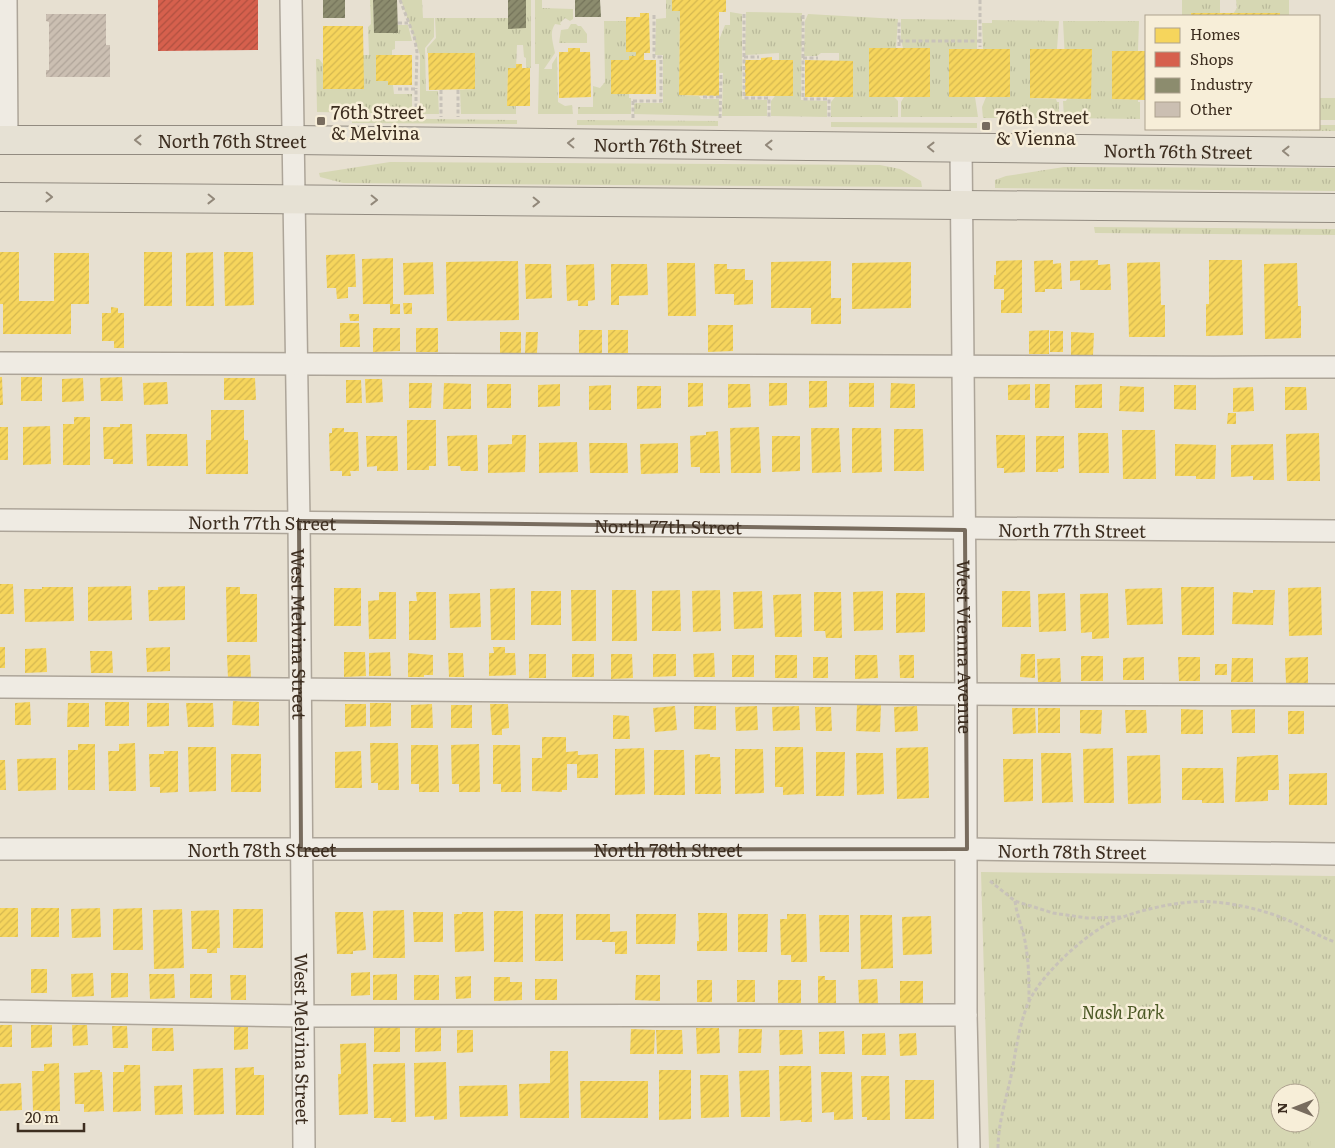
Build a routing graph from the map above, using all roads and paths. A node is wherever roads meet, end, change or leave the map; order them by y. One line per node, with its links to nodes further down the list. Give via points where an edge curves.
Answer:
1 (6, 0): 33 (street)
2 (291, 0): 34 (street, West Melvina Street)
3 (400, 0): 10 (path)
4 (980, 0): 12 (path)
5 (744, 14): 15 (path)
6 (654, 15): 29 (path, via 654,57 661,57 661,101 633,100)
7 (803, 15): 17 (path)
8 (899, 21): 11 (path)
9 (398, 23): 10 (path)
10 (408, 23): 21 (path, via 416,52)
11 (899, 41): 12 (path); 13 (path)
12 (980, 42): 14 (path)
13 (899, 46)
14 (980, 47)
15 (744, 57): 16 (path); 31 (path, via 744,98 769,98)
16 (759, 57)
17 (803, 58): 18 (path); 32 (path, via 803,99 829,99)
18 (818, 58)
19 (721, 75): 25 (path)
20 (398, 89): 21 (path)
21 (416, 89): 26 (path)
22 (440, 90): 27 (path)
23 (458, 90): 28 (path)
24 (703, 97): 25 (path)
25 (721, 97): 30 (path)
26 (416, 116)
27 (440, 117)
28 (458, 117)
29 (633, 118)
30 (720, 118)
31 (769, 118)
32 (829, 119)
33 (3, 140): 34 (main road, North 76th Street, one-way to 33)
34 (292, 140): 35 (main road, North 76th Street, one-way to 34); 38 (street, West Melvina Street)
35 (961, 147): 36 (main road, North 76th Street, one-way to 35); 39 (street, West Vienna Avenue)
36 (1335, 152)
37 (0, 197): 38 (main road, one-way to 38)
38 (293, 200): 39 (main road, one-way to 39); 42 (street, West Melvina Street)
39 (961, 206): 40 (main road); 43 (street, West Vienna Avenue)
40 (1335, 208)
41 (0, 363): 42 (street)
42 (297, 363): 43 (street); 46 (street, West Melvina Street)
43 (963, 367): 44 (street); 47 (street, West Vienna Avenue)
44 (1335, 367)
45 (0, 520): 46 (street, North 77th Street)
46 (299, 521): 47 (street, North 77th Street); 50 (street, West Melvina Street)
47 (965, 530): 48 (street, North 77th Street); 51 (street, West Vienna Avenue)
48 (1335, 531)
49 (0, 686): 50 (street)
50 (300, 689): 51 (street); 55 (street, West Melvina Street)
51 (966, 694): 52 (street); 54 (street, West Vienna Avenue)
52 (1335, 695)
53 (0, 849): 55 (street, North 78th Street)
54 (967, 849): 55 (street, North 78th Street); 56 (street, North 78th Street); 63 (street, West Vienna Avenue)
55 (301, 850): 64 (street, West Melvina Street)
56 (1335, 854)
57 (990, 881): 58 (path)
58 (1015, 901): 59 (path, via 1053,913 1087,918); 61 (path, via 1026,944)
59 (1127, 917): 60 (path, via 1180,903 1213,901 1259,910); 61 (path, via 1110,922 1082,942 1056,965)
60 (1335, 942)
61 (1029, 1003): 67 (path, via 1008,1089)
62 (0, 1011): 64 (street)
63 (966, 1015): 64 (street); 66 (street, West Vienna Avenue)
64 (303, 1016): 65 (street, West Melvina Street)
65 (304, 1148)
66 (969, 1148)
67 (998, 1148)

